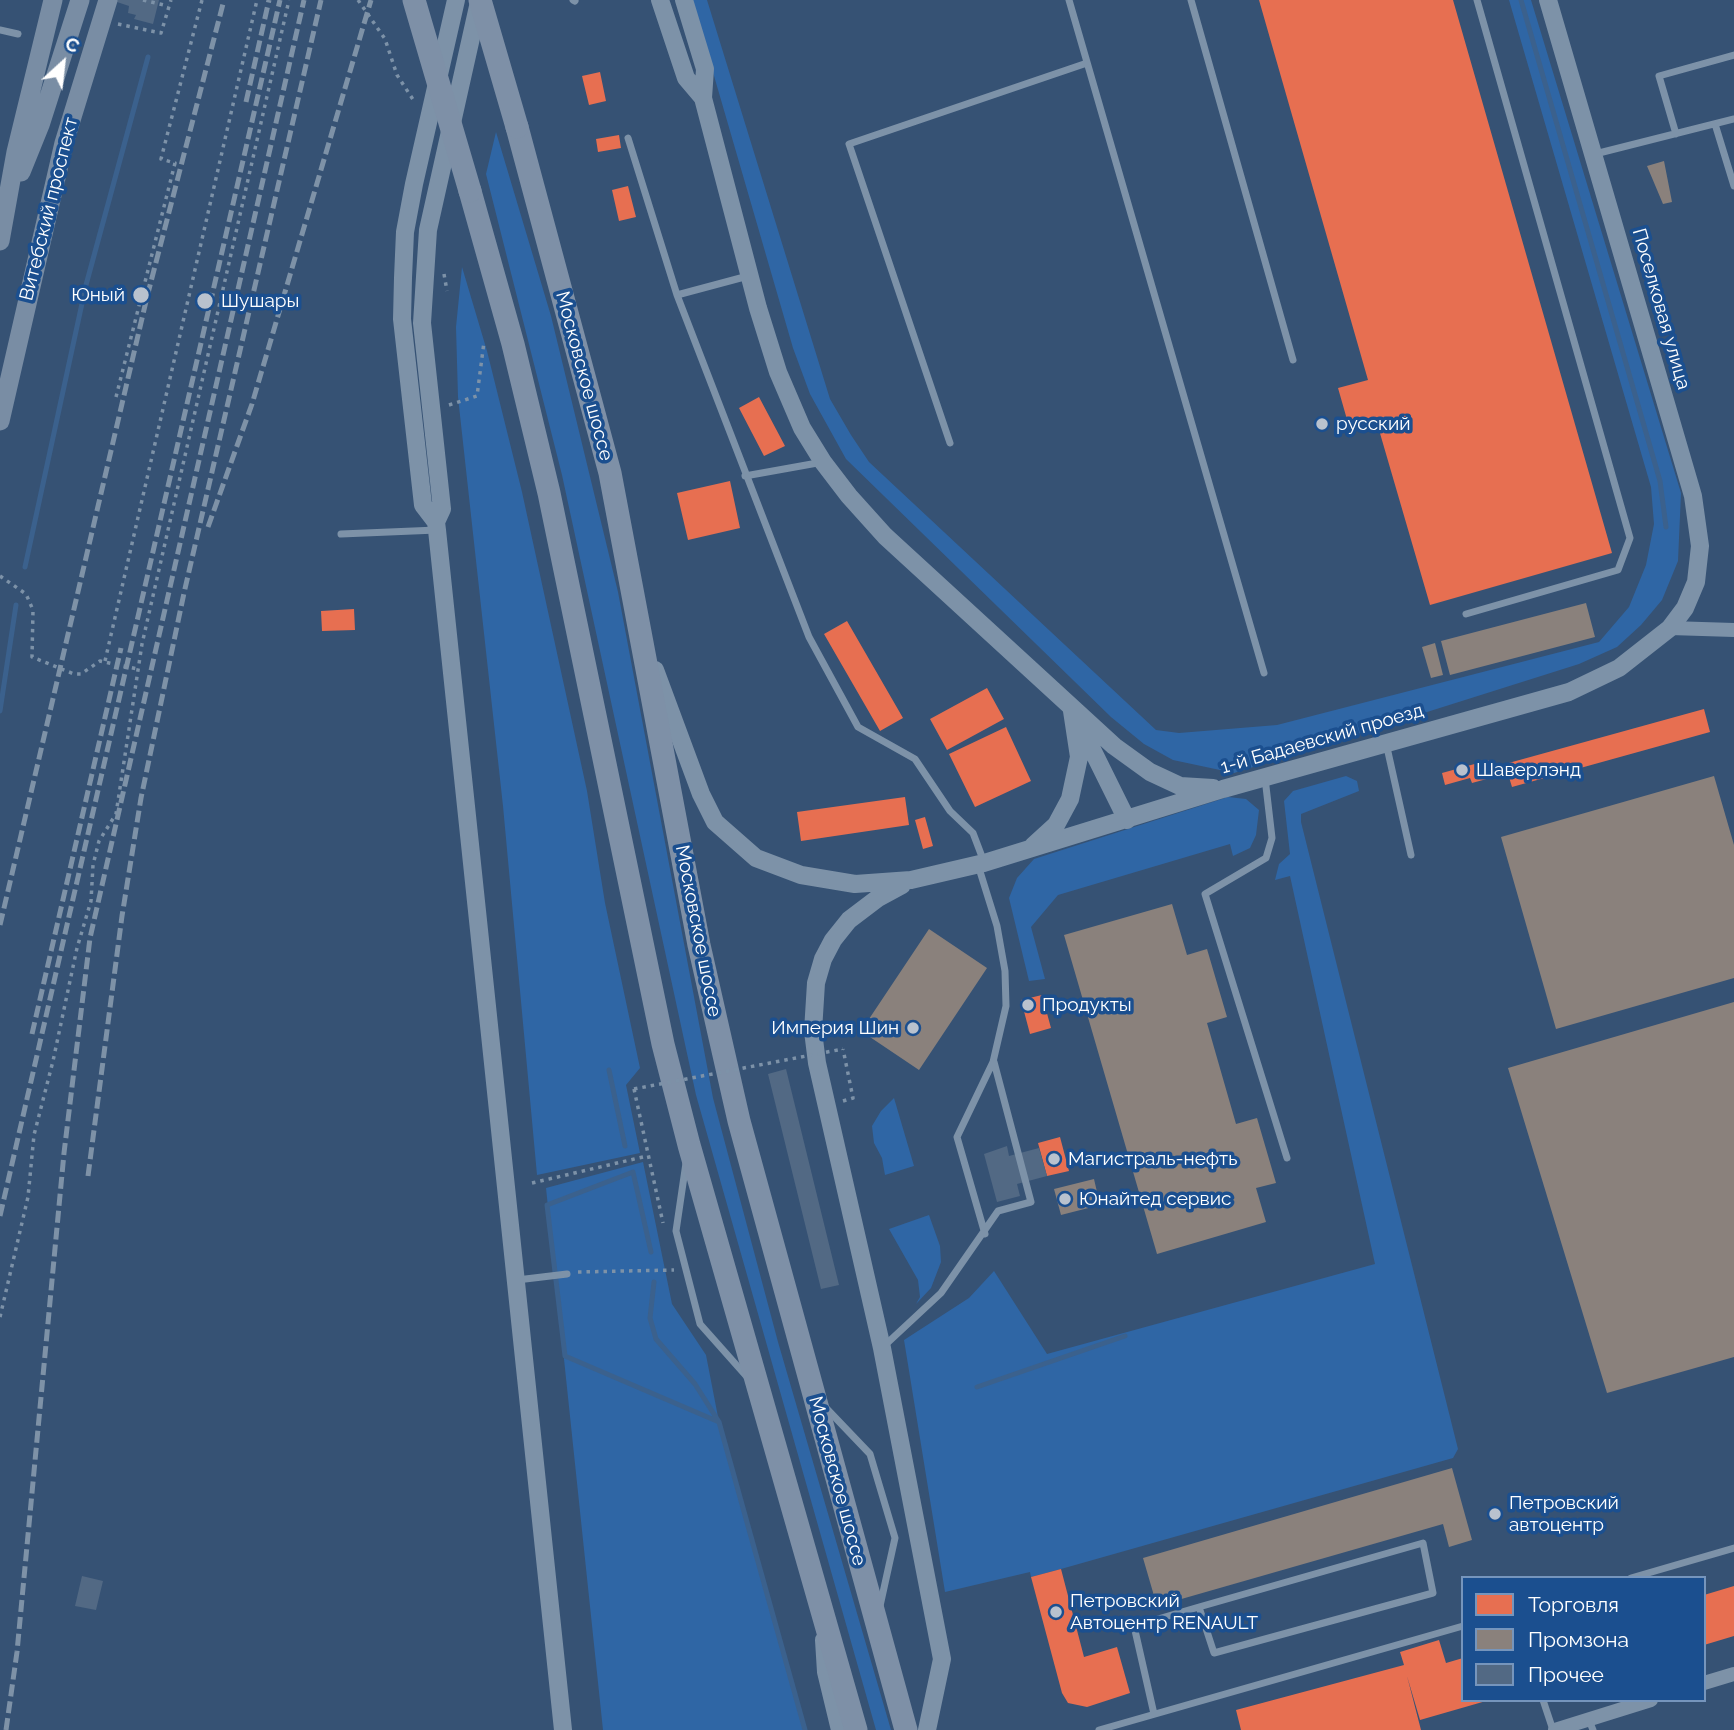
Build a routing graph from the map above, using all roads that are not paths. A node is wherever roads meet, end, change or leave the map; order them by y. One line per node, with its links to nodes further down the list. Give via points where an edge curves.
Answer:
1 (53, 0): 24 (main road, Витебский проспект, via 16,152)
2 (80, 0): 24 (main road)
3 (108, 0): 29 (main road, Витебский проспект, via 64,143)
4 (414, 0): 50 (highway, bridge, via 513,344 549,493 663,1044)
5 (456, 0): 33 (street, via 414,184 402,278 402,319 423,505)
6 (660, 0): 17 (street, via 686,78)
7 (684, 0): 17 (street, via 705,69)
8 (1069, 0): 16 (lane)
9 (1191, 0): 28 (lane)
10 (1477, 0): 35 (lane, via 1630,538 1618,570)
11 (1548, 0): 22 (street, Поселковая улица)
12 (482, 1): 33 (street, via 428,230 423,283 426,371 442,509); 38 (highway, Московское шоссе, bridge, via 610,473)
13 (0, 30): 14 (lane)
14 (18, 34)
15 (1734, 55): 20 (lane, via 1659,76)
16 (1087, 63): 30 (lane, via 849,144); 39 (lane)
17 (703, 98): 26 (street)
18 (1734, 119): 19 (lane)
19 (1716, 124): 20 (lane); 23 (lane)
20 (1676, 134): 22 (lane)
21 (628, 138): 27 (lane)
22 (1595, 154): 36 (street, Поселковая улица, via 1693,496 1700,546 1696,582)
23 (1734, 186)
24 (8, 206): 25 (main road, Витебский проспект)
25 (0, 241)
26 (749, 276): 27 (lane); 31 (street, via 778,372 802,428)
27 (677, 295): 32 (lane)
28 (1293, 360)
29 (0, 421)
30 (950, 443)
31 (823, 462): 32 (lane); 40 (street, via 885,536)
32 (745, 476): 47 (lane, via 809,637 858,727 915,759 950,811 973,833)
33 (437, 526): 34 (lane); 54 (street)
34 (341, 534)
35 (1466, 614)
36 (1670, 628): 37 (street); 41 (street, 1-й Бадаевский проезд, via 1619,668 1569,692)
37 (1734, 630)
38 (642, 634): 48 (street, via 709,813 735,841 756,858 828,881); 57 (highway, Московское шоссе, via 699,945 736,1108)
39 (1264, 673)
40 (1072, 710): 43 (street, via 1150,772 1180,786); 44 (street); 45 (street, via 1079,757 1070,799 1056,825)
41 (1386, 743): 42 (street, 1-й Бадаевский проезд); 46 (lane)
42 (1265, 777): 43 (street, 1-й Бадаевский проезд); 51 (lane, via 1272,838 1266,858 1205,894)
43 (1223, 789): 44 (street, 1-й Бадаевский проезд)
44 (1127, 820): 45 (street, 1-й Бадаевский проезд)
45 (1030, 849): 47 (street, 1-й Бадаевский проезд)
46 (1411, 855)
47 (981, 863): 48 (street, 1-й Бадаевский проезд); 49 (lane, via 1005,971 1006,1006)
48 (911, 880): 55 (street, via 849,920 833,940 823,959 814,1005 817,1063)
49 (993, 1062): 52 (lane, via 957,1137); 52 (lane, via 1031,1202 998,1211)
50 (689, 1146): 56 (highway); 56 (lane, via 676,1231 700,1324)
51 (1287, 1158)
52 (985, 1234): 55 (lane, via 941,1293)
53 (567, 1274): 54 (lane)
54 (516, 1280): 70 (street)
55 (882, 1348): 74 (street, via 943,1659)
56 (758, 1390): 61 (highway)
57 (815, 1398): 62 (highway, Московское шоссе); 62 (lane, via 870,1454 895,1538)
58 (1734, 1548): 59 (lane)
59 (1639, 1576)
60 (1199, 1607): 60 (lane, via 1214,1653 1433,1593 1423,1543); 68 (lane, via 1135,1626)
61 (823, 1622): 71 (street, via 826,1672); 72 (highway)
62 (876, 1623): 73 (highway, Московское шоссе)
63 (1461, 1627): 68 (lane)
64 (1734, 1674): 65 (street)
65 (1706, 1682)
66 (1544, 1702): 76 (lane)
67 (1646, 1702): 69 (street)
68 (1154, 1714): 75 (lane)
69 (1591, 1725): 76 (street)
70 (563, 1730)
71 (840, 1730)
72 (856, 1730)
73 (906, 1730)
74 (927, 1730)
75 (1099, 1730)
76 (1554, 1730)

